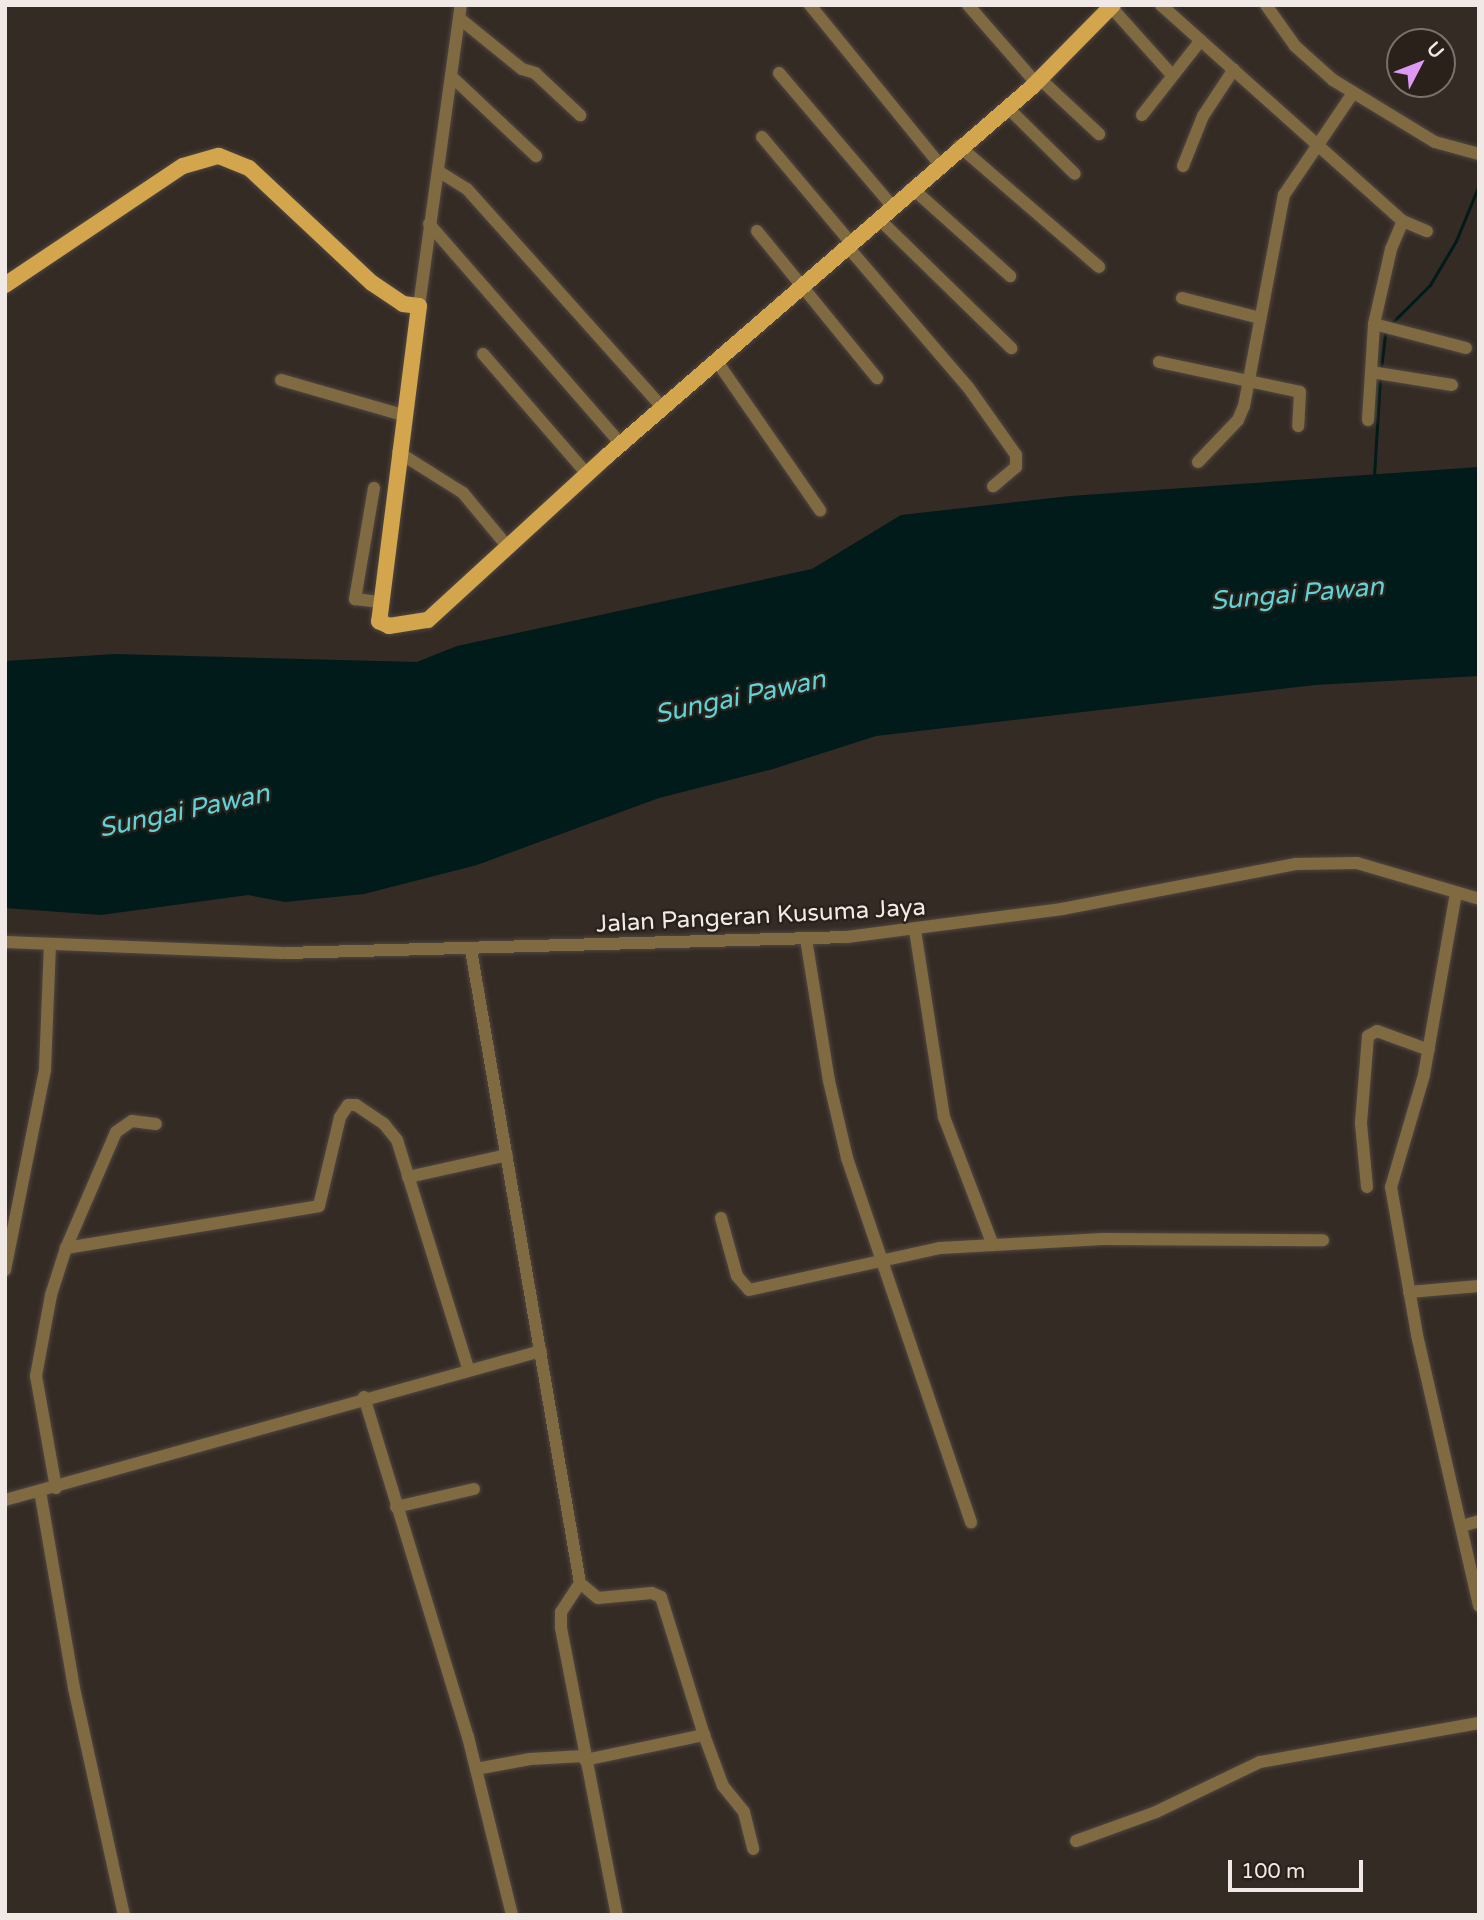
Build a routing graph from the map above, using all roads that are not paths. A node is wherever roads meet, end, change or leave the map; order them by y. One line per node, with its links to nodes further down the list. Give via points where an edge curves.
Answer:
1 (810, 5): 23 (street)
2 (968, 5): 12 (street)
3 (1161, 5): 7 (street)
4 (1266, 5): 13 (street, via 1304,56)
5 (1112, 6): 11 (street); 12 (main road)
6 (460, 12): 10 (street); 15 (street)
7 (1201, 40): 8 (street); 11 (street)
8 (1234, 69): 19 (street); 24 (street, via 1203,116)
9 (779, 73): 28 (street)
10 (451, 75): 22 (street); 25 (street)
11 (1172, 75): 16 (street)
12 (1038, 81): 14 (main road); 17 (street)
13 (1353, 93): 19 (street); 21 (street, via 1435,142)
14 (1007, 107): 20 (main road); 26 (street)
15 (580, 115)
16 (1142, 115)
17 (1099, 134)
18 (762, 137): 34 (street)
19 (1316, 145): 30 (street); 41 (street, via 1281,202)
20 (959, 146): 23 (main road); 35 (street)
21 (1478, 154)
22 (536, 156)
23 (939, 164): 27 (main road)
24 (1183, 166)
25 (438, 171): 31 (street); 53 (street, via 467,189)
26 (1075, 174)
27 (912, 188): 28 (main road); 36 (street)
28 (892, 207): 29 (main road)
29 (879, 219): 34 (main road); 43 (street)
30 (1403, 221): 33 (street); 42 (street, via 1391,249)
31 (429, 224): 40 (street); 57 (street)
32 (757, 231): 38 (street)
33 (1427, 231)
34 (849, 245): 38 (main road); 61 (street, via 960,378 1016,455 1016,467)
35 (1099, 267)
36 (1010, 276)
37 (5, 285): 40 (main road, via 183,166 219,156 234,160 263,180 372,284 403,303)
38 (800, 286): 46 (main road); 49 (street)
39 (1182, 298): 41 (street)
40 (419, 306): 54 (main road)
41 (1260, 318): 51 (street)
42 (1374, 324): 44 (street); 48 (street)
43 (1012, 348)
44 (1466, 348)
45 (482, 354): 60 (street)
46 (716, 360): 53 (main road); 63 (street)
47 (1159, 362): 51 (street)
48 (1371, 372): 52 (street); 55 (street)
49 (877, 378)
50 (281, 380): 54 (street)
51 (1248, 382): 56 (street, via 1301,392); 59 (street, via 1238,420)
52 (1452, 385)
53 (663, 408): 57 (main road)
54 (395, 414): 58 (main road)
55 (1368, 420)
56 (1298, 426)
57 (621, 444): 60 (main road)
58 (398, 452): 64 (street, via 463,493); 65 (main road)
59 (1198, 463)
60 (587, 474): 64 (main road)
61 (993, 486)
62 (374, 488): 65 (street)
63 (820, 510)
64 (507, 546): 65 (main road, via 428,620 383,626)
65 (368, 600)
66 (1456, 893): 67 (street, Jalan Pangeran Kusuma Jaya); 68 (street, Jalan Pangeran Kusuma Jaya, via 1357,863 1296,864 1062,909); 73 (street)
67 (1479, 899)
68 (915, 930): 69 (street, Jalan Pangeran Kusuma Jaya); 80 (street, via 944,1117)
69 (806, 939): 72 (street, Jalan Pangeran Kusuma Jaya); 82 (street, via 836,1118)
70 (5, 942): 71 (street, Jalan Pangeran Kusuma Jaya)
71 (50, 945): 72 (street, Jalan Pangeran Kusuma Jaya, via 284,953); 83 (street, via 45,1069)
72 (471, 950): 75 (street)
73 (1429, 1049): 77 (street, via 1377,1031 1367,1036 1361,1123); 85 (street, via 1392,1178)
74 (156, 1124): 81 (street, via 132,1121 121,1125)
75 (507, 1155): 76 (street); 86 (street)
76 (408, 1177): 81 (street, via 388,1128 356,1105 344,1108 319,1206); 87 (street)
77 (1367, 1187)
78 (721, 1219): 82 (street, via 737,1276 749,1290)
79 (1323, 1240): 80 (street, via 1164,1238)
80 (993, 1245): 82 (street)
81 (66, 1248): 89 (street, via 43,1329 36,1376)
82 (883, 1257): 95 (street)
83 (5, 1270)
84 (1479, 1286): 85 (street)
85 (1409, 1292): 96 (street)
86 (541, 1351): 87 (street); 97 (street)
87 (468, 1368): 88 (street)
88 (364, 1397): 89 (street); 93 (street)
89 (56, 1488): 91 (street)
90 (474, 1489): 93 (street)
91 (40, 1491): 92 (street); 105 (street, via 74,1688)
92 (5, 1500)
93 (396, 1507): 102 (street)
94 (1479, 1521): 96 (street)
95 (971, 1523)
96 (1462, 1526): 98 (street)
97 (580, 1583): 100 (street, via 598,1598 652,1593 662,1597); 101 (street, via 560,1620)
98 (1479, 1606)
99 (1479, 1723): 103 (street, via 1260,1762 1156,1812)
100 (704, 1735): 101 (street); 104 (street, via 723,1786 744,1812)
101 (584, 1758): 102 (street, via 530,1759); 107 (street)
102 (476, 1769): 106 (street)
103 (1076, 1841)
104 (752, 1849)
105 (124, 1915)
106 (512, 1915)
107 (617, 1915)

